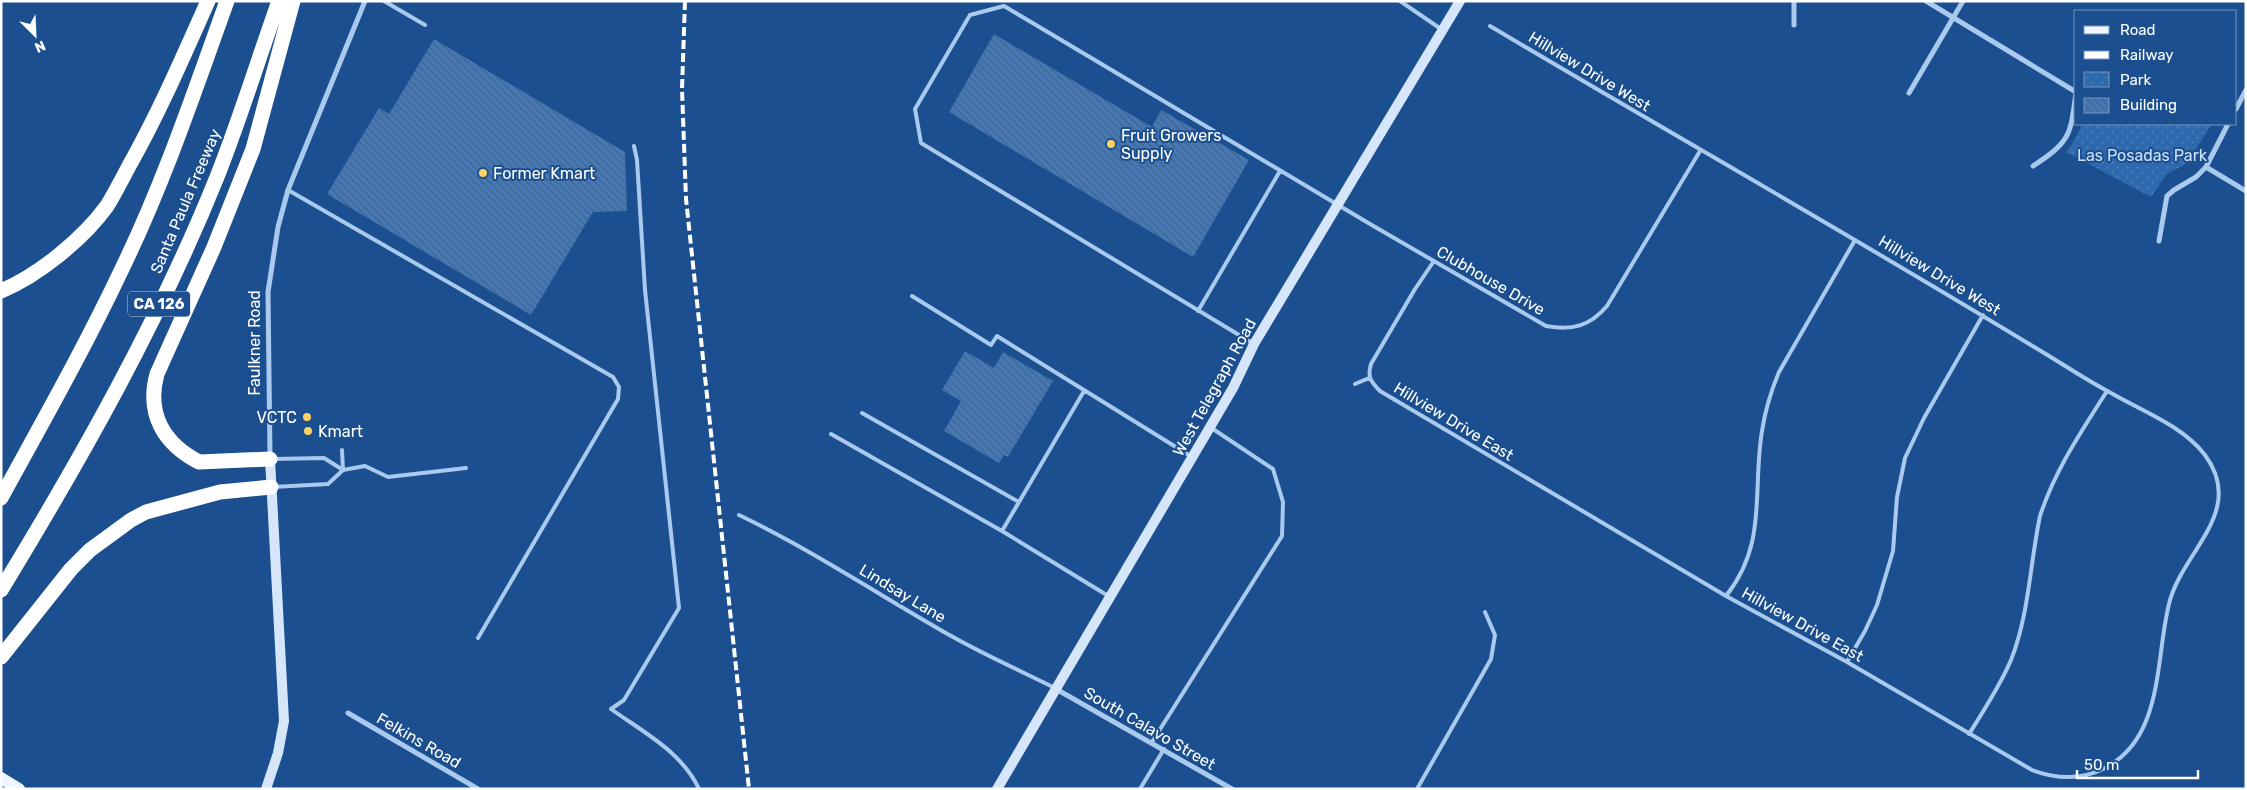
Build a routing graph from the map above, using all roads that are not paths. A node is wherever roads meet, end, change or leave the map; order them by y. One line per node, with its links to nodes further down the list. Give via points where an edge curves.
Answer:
1 (208, 1): 34 (highway, via 152,125 107,206 48,264)
2 (227, 1): 52 (highway, Santa Paula Freeway / CA 126, via 170,158 121,272)
3 (279, 1): 56 (highway, Santa Paula Freeway / CA 126, via 218,176 166,291 106,411)
4 (293, 1): 48 (highway, via 253,149 153,389 158,422 176,447 190,457 199,462)
5 (365, 1): 28 (street, Faulkner Road)
6 (384, 1): 13 (lane)
7 (1400, 1): 16 (lane)
8 (1460, 1): 16 (main road, West Telegraph Road)
9 (1794, 1): 14 (street)
10 (1926, 1): 12 (street)
11 (1963, 1): 12 (street)
12 (1953, 18): 18 (street); 19 (street)
13 (425, 25)
14 (1794, 25)
15 (1490, 26): 24 (lane, Hillview Drive West)
16 (1443, 30): 30 (main road, West Telegraph Road)
17 (2246, 90): 20 (street)
18 (2074, 91)
19 (1909, 93)
20 (2237, 107)
21 (2074, 109): 25 (street, via 2068,135)
22 (2227, 125): 26 (street)
23 (634, 146): 73 (lane, via 645,290 679,608 624,700 611,709 681,760)
24 (1700, 151): 31 (lane, Hillview Drive West); 33 (lane, Clubhouse Drive, via 1607,306 1600,315 1581,326 1561,329 1546,326)
25 (2033, 166)
26 (2206, 167): 29 (street); 32 (street, via 2167,196)
27 (1280, 171): 30 (lane, Clubhouse Drive); 36 (lane); 36 (lane, Clubhouse Drive, via 1004,6 970,15 914,109 921,142)
28 (288, 190): 48 (street, Faulkner Road, via 278,227 268,292); 61 (lane, via 613,377 618,387 618,399)
29 (2246, 191)
30 (1338, 205): 33 (lane, Clubhouse Drive); 38 (main road, West Telegraph Road)
31 (1855, 240): 37 (lane, Hillview Drive West); 57 (lane, via 1779,372 1773,388 1762,432 1753,542 1739,577)
32 (2159, 241)
33 (1434, 261): 39 (lane, via 1381,346 1371,364)
34 (1, 291)
35 (912, 296): 41 (lane, via 991,345 997,336)
36 (1198, 311): 38 (lane, Clubhouse Drive)
37 (1983, 315): 42 (lane, Hillview Drive West); 63 (lane, via 1905,458 1899,482 1893,551 1877,605)
38 (1254, 344): 44 (main road, West Telegraph Road)
39 (1369, 378): 40 (lane); 57 (lane, Hillview Drive East, via 1388,396)
40 (1355, 384)
41 (1084, 391): 47 (lane); 53 (lane)
42 (2107, 391): 60 (lane, Hillview Drive West, via 2187,437 2204,453 2218,480 2218,512 2175,584); 66 (lane, via 2072,445 2046,497 2019,634 2011,659)
43 (862, 413): 53 (lane)
44 (1210, 427): 47 (main road, West Telegraph Road); 67 (lane, via 1273,469 1283,502 1282,536)
45 (831, 434): 55 (lane)
46 (342, 450): 50 (lane)
47 (1192, 457): 58 (main road, West Telegraph Road)
48 (270, 459): 50 (lane, via 324,458); 51 (main road, Faulkner Road)
49 (466, 468): 50 (lane, via 388,477 365,466)
50 (344, 470): 51 (lane, via 328,484)
51 (271, 487): 62 (highway, via 220,492 146,512 131,520 90,550 71,569); 71 (main road, Faulkner Road, via 284,721)
52 (1, 498)
53 (1019, 502): 55 (lane)
54 (739, 515): 64 (lane, Lindsay Lane, via 823,560 953,637)
55 (1002, 531): 58 (lane)
56 (1, 590)
57 (1726, 596): 63 (lane, Hillview Drive East)
58 (1110, 597): 64 (main road, West Telegraph Road)
59 (1485, 612): 77 (lane, via 1495,635 1491,659)
60 (2163, 632): 66 (lane, Hillview Drive East, via 2152,705 2145,725 2130,750 2102,770 2068,777 2041,773)
61 (478, 638)
62 (1, 657)
63 (1847, 662): 66 (lane, Hillview Drive East)
64 (1056, 688): 67 (street, South Calavo Street); 74 (main road, West Telegraph Road)
65 (348, 712): 72 (street, Felkins Road)
66 (1969, 734)
67 (1152, 742): 68 (street, South Calavo Street)
68 (1164, 749): 75 (lane); 76 (street, South Calavo Street)
69 (1, 778): 70 (main road)
70 (19, 789)
71 (266, 789)
72 (478, 789)
73 (699, 789)
74 (997, 789)
75 (1140, 789)
76 (1232, 789)
77 (1417, 789)

